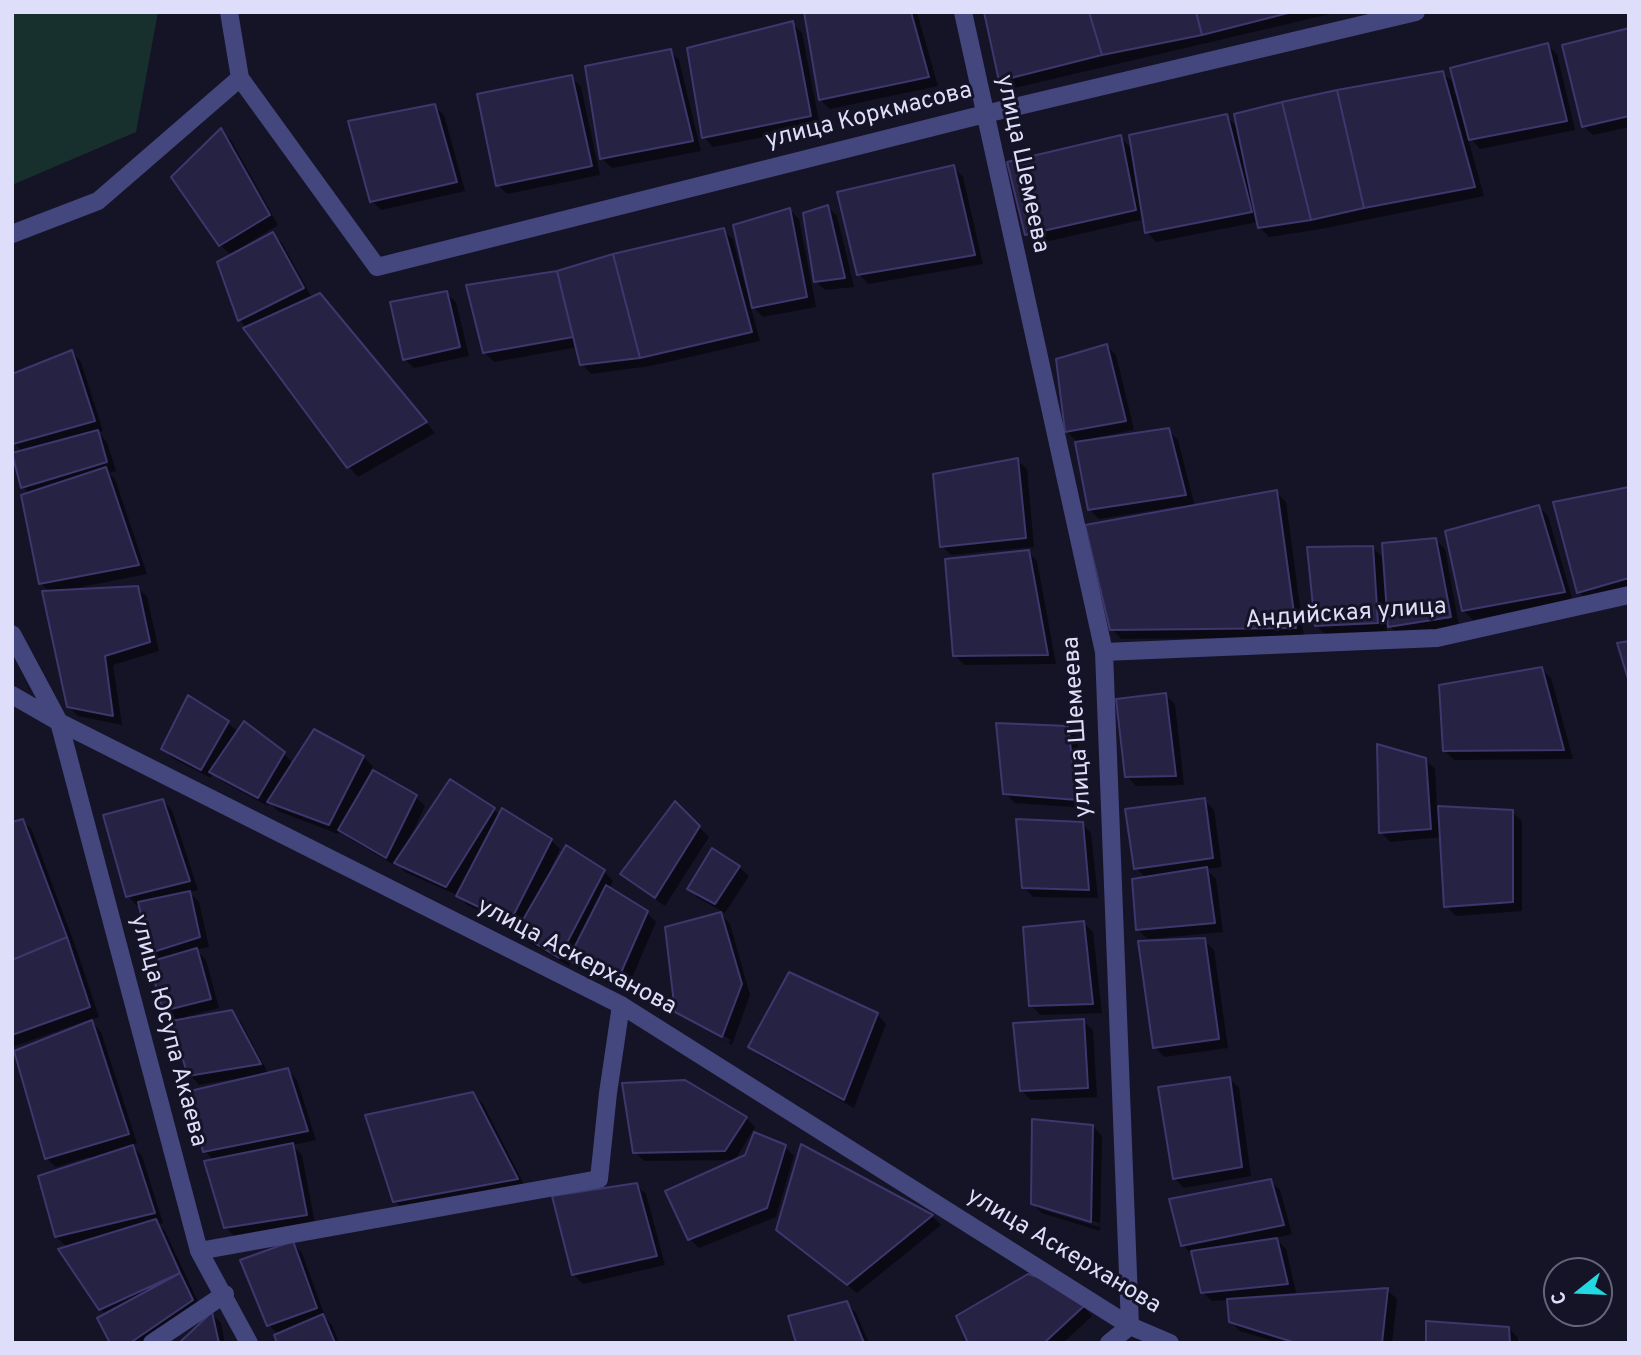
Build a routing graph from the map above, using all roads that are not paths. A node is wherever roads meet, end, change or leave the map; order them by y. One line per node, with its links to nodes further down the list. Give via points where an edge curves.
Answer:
1 (229, 12): 4 (street)
2 (963, 12): 5 (street, улица Шемеева)
3 (1416, 12): 5 (street, улица Коркмасова)
4 (240, 78): 5 (street, улица Коркмасова, via 377,267); 6 (street, via 98,201)
5 (985, 114): 9 (street, улица Шемеева)
6 (12, 234)
7 (1629, 595): 9 (street, Андийская улица, via 1437,638)
8 (12, 634): 11 (street, улица Юсупа Акаева)
9 (1104, 652): 15 (street, улица Шемеева)
10 (12, 695): 11 (street, улица Аскерханова)
11 (59, 722): 12 (street, улица Аскерханова); 13 (street, улица Юсупа Акаева)
12 (621, 1005): 13 (street, via 599,1179); 15 (street, улица Аскерханова)
13 (199, 1251): 14 (street, улица Юсупа Акаева)
14 (225, 1294): 16 (street); 17 (street, улица Юсупа Акаева)
15 (1130, 1326): 18 (street); 19 (street, улица Аскерханова)
16 (152, 1343)
17 (249, 1343)
18 (1110, 1343)
19 (1170, 1343)

